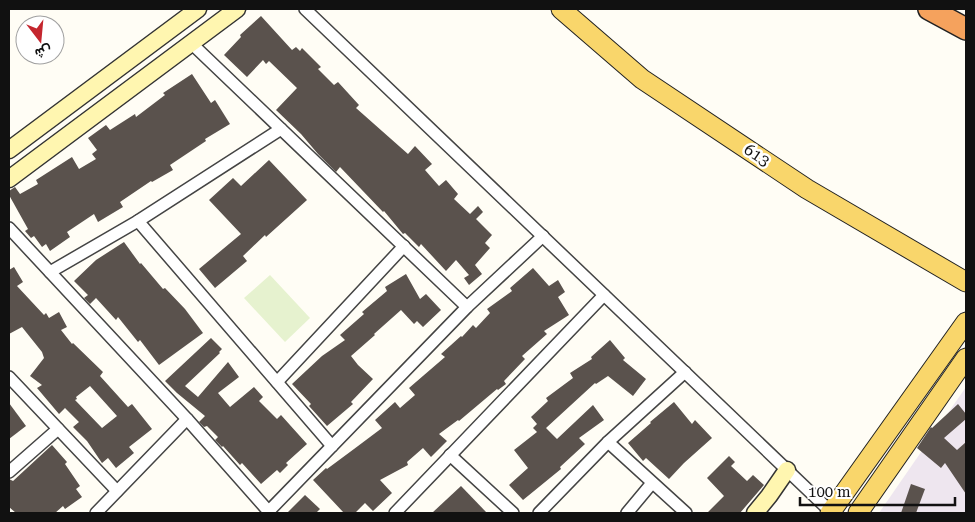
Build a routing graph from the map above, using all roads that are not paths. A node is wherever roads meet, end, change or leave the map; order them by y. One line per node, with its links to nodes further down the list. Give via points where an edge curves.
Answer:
1 (198, 9): 9 (street)
2 (237, 9): 7 (street)
3 (305, 9): 13 (street)
4 (561, 9): 16 (main road, 613, via 642,79 807,189)
5 (929, 9): 6 (highway)
6 (966, 29)
7 (190, 42): 8 (street); 10 (street)
8 (281, 129): 11 (street); 14 (street)
9 (9, 150)
10 (9, 179)
11 (138, 221): 15 (street); 23 (street)
12 (9, 228): 15 (street)
13 (543, 236): 17 (street); 18 (street)
14 (404, 246): 18 (street); 23 (street)
15 (50, 272): 24 (street)
16 (966, 282)
17 (604, 295): 21 (street); 28 (street)
18 (467, 307): 27 (street)
19 (966, 322): 43 (main road)
20 (966, 358): 44 (main road)
21 (685, 372): 26 (street); 29 (street)
22 (9, 377): 25 (street)
23 (277, 382): 27 (street)
24 (188, 418): 32 (street); 34 (street)
25 (58, 428): 30 (street); 32 (street)
26 (608, 442): 31 (street); 38 (street)
27 (332, 446): 34 (street)
28 (450, 455): 36 (street); 37 (street)
29 (787, 470): 33 (street); 43 (street)
30 (9, 472)
31 (652, 483): 39 (street); 40 (street)
32 (117, 491): 35 (street)
33 (769, 496): 41 (street); 42 (street)
34 (269, 512)
35 (96, 513)
36 (395, 513)
37 (513, 513)
38 (539, 513)
39 (627, 513)
40 (686, 513)
41 (755, 513)
42 (771, 513)
43 (830, 513)
44 (858, 513)

